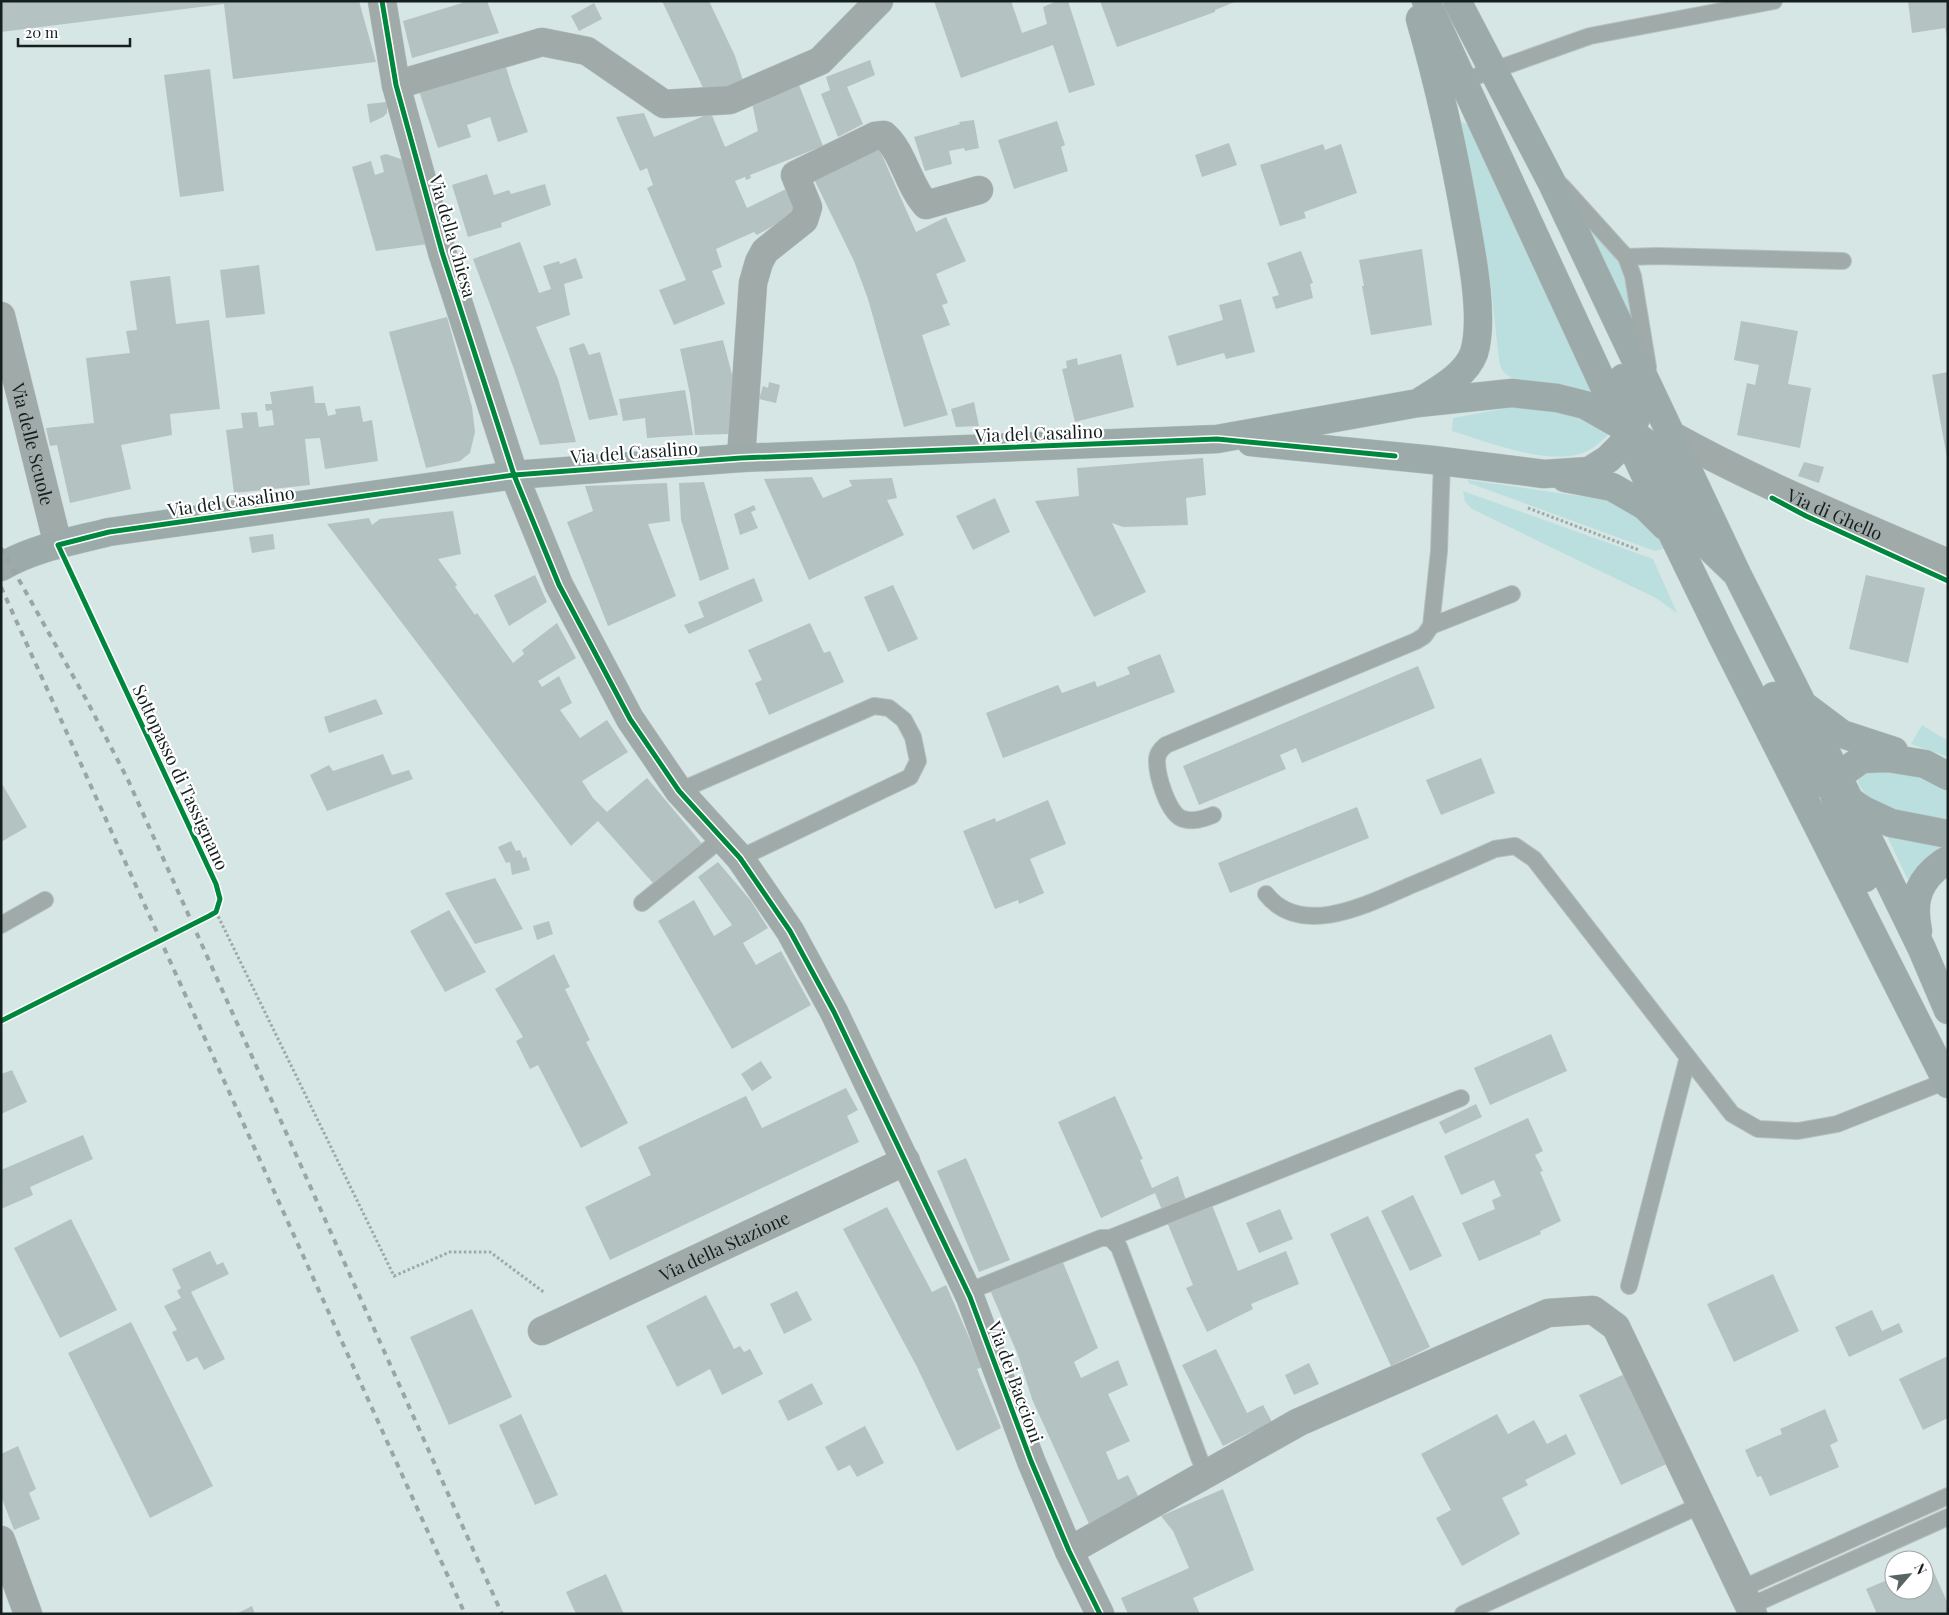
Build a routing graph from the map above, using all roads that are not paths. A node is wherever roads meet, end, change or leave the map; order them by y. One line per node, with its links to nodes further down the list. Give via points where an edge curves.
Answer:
1 (382, 1): 9 (street, Via della Chiesa)
2 (880, 1): 9 (street, via 820,61 730,100 664,104 587,51 542,42)
3 (1415, 1): 16 (street, via 1453,148 1474,268 1478,322 1474,353 1460,374)
4 (1426, 1): 8 (street)
5 (1457, 1): 7 (street)
6 (1774, 1): 7 (lane, via 1590,36)
7 (1493, 70): 8 (lane); 10 (street)
8 (1463, 81): 17 (street)
9 (396, 85): 23 (street, Via della Chiesa, via 442,252)
10 (1547, 174): 12 (lane); 15 (street); 17 (street, via 1594,314 1639,411)
11 (979, 190): 20 (street, via 926,205 918,196 892,142 884,135 875,136 795,174 808,207 804,220 765,251 753,283)
12 (1626, 257): 13 (lane); 15 (lane, via 1633,276)
13 (1843, 261)
14 (1, 316): 25 (street, Via delle Scuole)
15 (1652, 396): 18 (street)
16 (1418, 403): 17 (street, via 1512,393 1548,397 1585,405); 19 (street)
17 (1627, 431): 22 (street, via 1620,447 1589,471); 24 (street); 28 (street, via 1656,450 1691,524)
18 (1671, 435): 26 (street, Via di Ghello, via 1760,479); 28 (street)
19 (1217, 439): 20 (street, Via del Casalino); 21 (street)
20 (741, 458): 23 (street, Via del Casalino)
21 (1442, 461): 22 (street); 30 (lane, via 1439,551)
22 (1544, 474): 24 (street, via 1612,487 1645,506)
23 (514, 475): 25 (street, Via del Casalino, via 109,532); 35 (street, Via della Chiesa, via 559,585 630,719)
24 (1672, 533): 31 (street)
25 (58, 545): 27 (street, Via del Casalino)
26 (1948, 563)
27 (1, 567)
28 (1736, 574): 32 (street)
29 (1512, 594): 30 (lane)
30 (1431, 626): 36 (lane, via 1416,641 1159,750 1159,778 1171,810 1181,818 1197,821)
31 (1735, 658): 34 (street, via 1775,697 1816,778); 48 (street)
32 (1803, 705): 33 (street, via 1842,734); 34 (street)
33 (1937, 770): 34 (street, via 1888,758 1862,759)
34 (1840, 789): 37 (street, via 1863,810 1891,823); 45 (street); 48 (street, via 1850,848 1894,940)
35 (679, 791): 38 (street, Via della Chiesa); 39 (lane, via 874,706 889,708 904,720 913,737 918,761 910,778)
36 (1213, 816)
37 (1948, 834)
38 (722, 838): 39 (street, Via dei Baccioni); 43 (lane)
39 (740, 858): 50 (street, Via dei Baccioni, via 790,931 834,1012)
40 (1948, 860): 45 (street, via 1930,873 1915,900 1914,913)
41 (1266, 894): 47 (lane, via 1289,913 1318,916 1351,910 1495,849 1515,846 1534,859)
42 (45, 900): 44 (lane)
43 (642, 903)
44 (1, 925)
45 (1922, 949): 46 (street)
46 (1948, 1010)
47 (1688, 1057): 48 (lane, via 1732,1114 1758,1129 1798,1131 1837,1124); 52 (lane)
48 (1944, 1077)
49 (1460, 1098): 51 (lane)
50 (906, 1161): 53 (street, Via dei Baccioni); 54 (street, Via della Stazione)
51 (1110, 1238): 53 (lane, via 1101,1238); 55 (lane, via 1119,1247)
52 (1629, 1286)
53 (967, 1292): 60 (street, Via dei Baccioni)
54 (542, 1331)
55 (1200, 1460)
56 (1948, 1496): 61 (lane)
57 (1701, 1505): 60 (street, via 1616,1328 1593,1310 1583,1310 1548,1313 1299,1422); 61 (street); 64 (lane)
58 (1948, 1517): 61 (lane)
59 (1, 1540): 62 (street)
60 (1069, 1551): 63 (street, Via dei Baccioni)
61 (1748, 1603)
62 (28, 1614)
63 (1100, 1614)
64 (1463, 1614)

